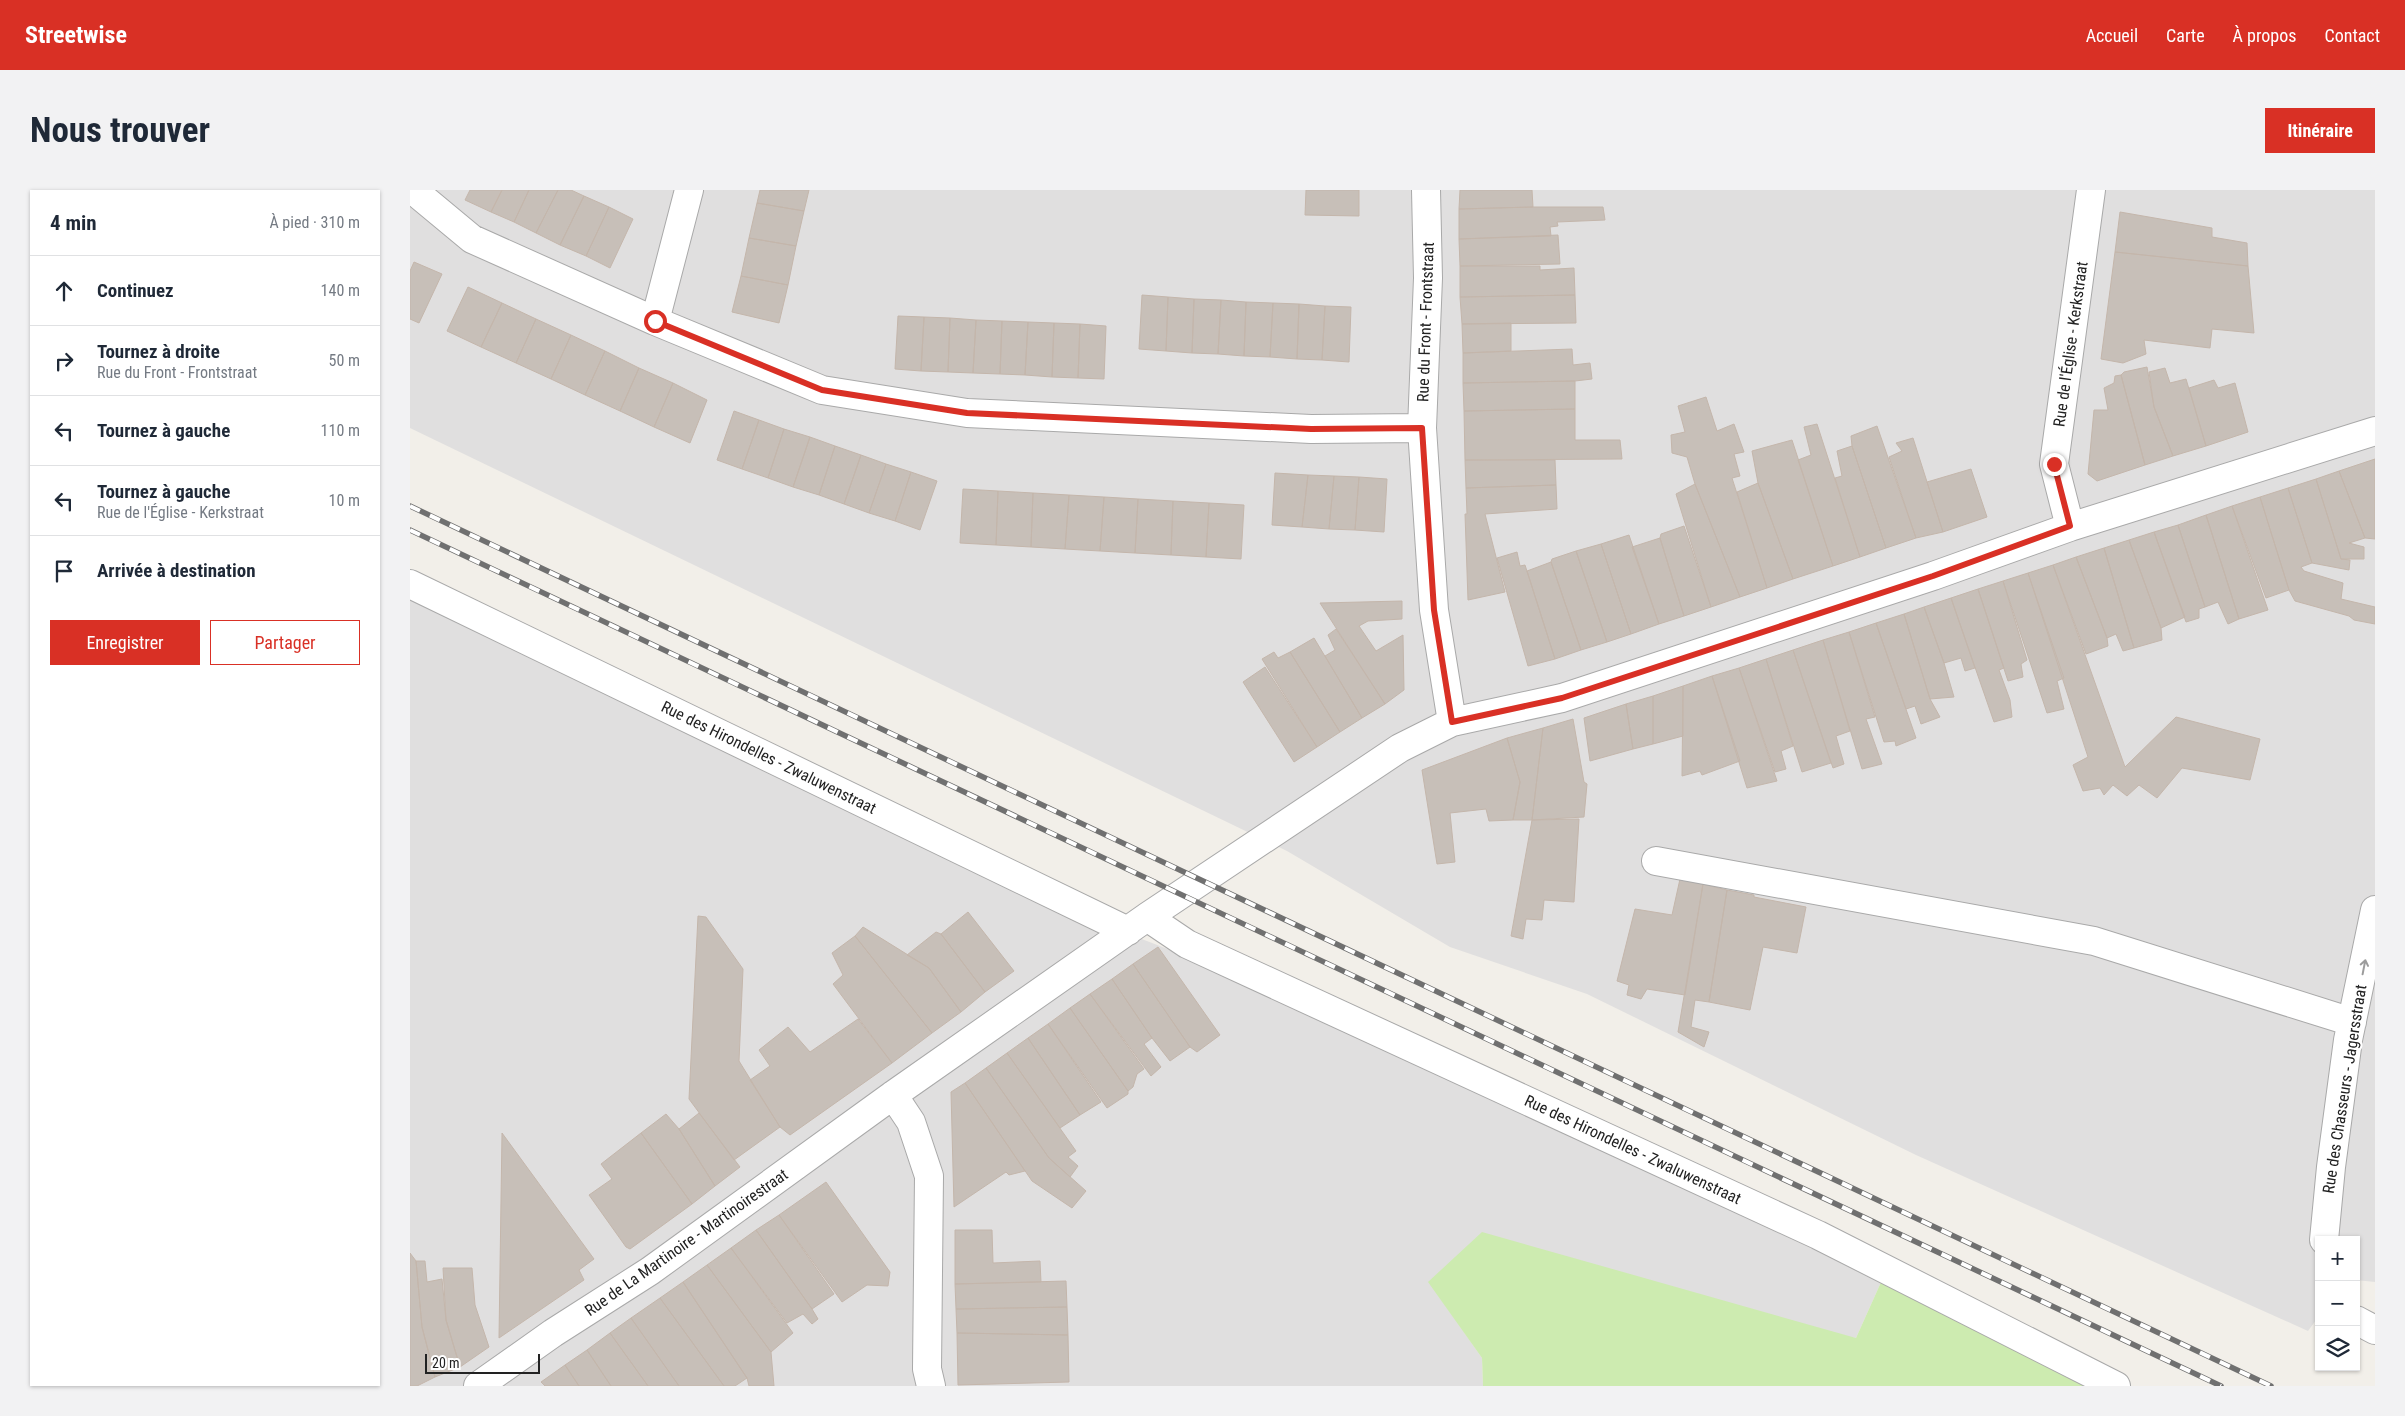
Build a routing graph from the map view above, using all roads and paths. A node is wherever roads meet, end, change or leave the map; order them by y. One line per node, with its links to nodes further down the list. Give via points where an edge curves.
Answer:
1 (413, 190): 5 (street, via 472,239)
2 (689, 190): 5 (street)
3 (1426, 190): 6 (street, Rue du Front - Frontstraat, via 1428,278)
4 (2091, 190): 8 (street, Rue de l'Église - Kerkstraat, via 2054,464)
5 (655, 321): 6 (street, via 822,390 967,413 1311,429)
6 (1422, 428): 10 (street, Rue du Front - Frontstraat, via 1434,610)
7 (2375, 431): 8 (street, Rue de La Martinoire - Martinoirestraat)
8 (2070, 526): 10 (street, Rue de La Martinoire - Martinoirestraat, via 1933,576 1562,698)
9 (410, 584): 13 (street, Rue des Hirondelles - Zwaluwenstraat)
10 (1452, 722): 13 (street, Rue de La Martinoire - Martinoirestraat, via 1400,748)
11 (1656, 861): 14 (street, via 2094,941)
12 (2375, 910): 14 (street, Rue des Chasseurs - Jagersstraat, one-way to 12)
13 (1137, 924): 15 (street, Rue de La Martinoire - Martinoirestraat); 21 (street, Rue des Hirondelles - Zwaluwenstraat, via 1187,944 1818,1235)
14 (2352, 1022): 16 (street, Rue des Chasseurs - Jagersstraat)
15 (893, 1096): 19 (street, Rue de La Martinoire - Martinoirestraat, via 650,1271); 20 (street, via 911,1122 928,1176 927,1369)
16 (2324, 1236)
17 (2360, 1322): 18 (street)
18 (2375, 1330)
19 (478, 1386)
20 (931, 1386)
21 (2116, 1386)

